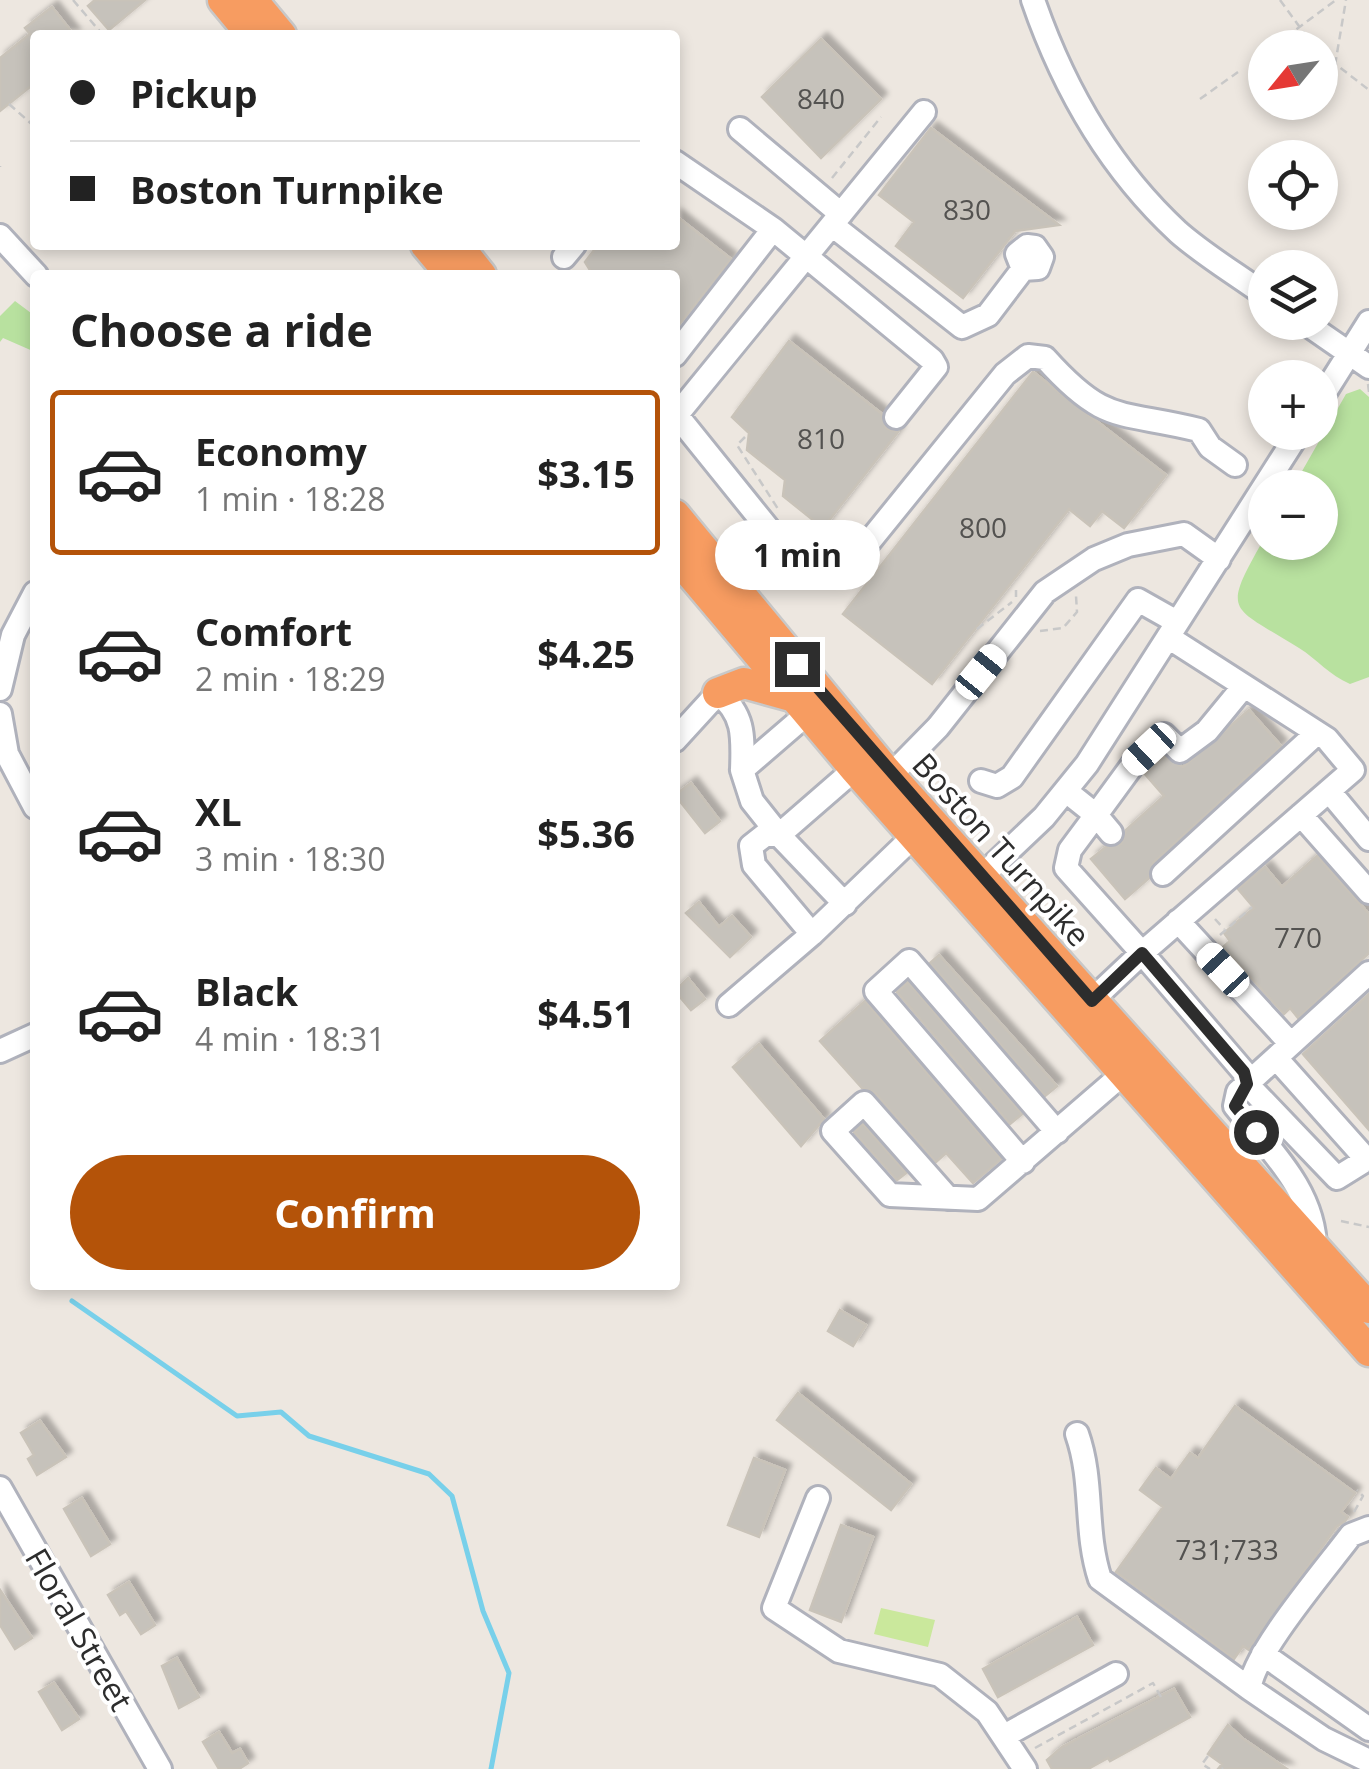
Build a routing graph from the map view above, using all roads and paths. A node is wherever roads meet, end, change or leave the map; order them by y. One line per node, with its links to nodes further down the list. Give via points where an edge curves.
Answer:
1 (72, 0): 9 (path)
2 (223, 0): 10 (highway)
3 (252, 0): 11 (highway)
4 (1033, 0): 35 (street, via 1078,106 1114,160 1178,231)
5 (1280, 0): 8 (path)
6 (1336, 0): 8 (path)
7 (1346, 0): 13 (path)
8 (1298, 28): 12 (path)
9 (99, 30)
10 (248, 30)
11 (277, 30)
12 (1295, 30)
13 (1338, 47)
14 (1338, 67): 16 (path)
15 (1238, 72): 17 (path)
16 (1369, 90)
17 (1200, 98)
18 (9, 104): 21 (path)
19 (924, 112): 25 (street)
20 (881, 117): 24 (path)
21 (30, 123)
22 (740, 129): 24 (street)
23 (680, 165): 26 (street)
24 (818, 195): 25 (street)
25 (836, 220): 30 (street); 34 (street, via 962,327 988,316)
26 (774, 229): 30 (street); 38 (street)
27 (0, 236): 31 (street)
28 (430, 250): 32 (highway)
29 (461, 250): 33 (highway)
30 (808, 255): 43 (street); 44 (street, via 936,367)
31 (31, 270)
32 (447, 270)
33 (477, 270)
34 (1023, 270)
35 (1248, 282)
36 (1369, 322): 39 (street)
37 (1330, 340): 39 (street)
38 (680, 349)
39 (1359, 360): 40 (street)
40 (1338, 382)
41 (1369, 383): 42 (path)
42 (1369, 392)
43 (680, 409)
44 (896, 417)
45 (680, 421): 50 (street)
46 (744, 437): 50 (path, via 737,445 781,512)
47 (1289, 450): 52 (street)
48 (1235, 465): 54 (street, via 1198,430 1114,415 1075,392 1045,358 1028,356 1005,374)
49 (680, 521): 71 (highway, Boston Turnpike)
50 (765, 526): 51 (street)
51 (782, 547)
52 (1219, 559): 55 (street, via 1184,534 1128,545); 61 (street)
53 (680, 561): 58 (highway, Boston Turnpike)
54 (842, 574)
55 (1062, 581): 59 (street); 59 (path, via 1078,603 1063,628 1042,632)
56 (1016, 590): 60 (path, via 1017,598)
57 (30, 602): 63 (street)
58 (723, 617): 64 (highway, via 732,654); 65 (highway, Boston Turnpike)
59 (1024, 618): 71 (street)
60 (977, 629)
61 (1172, 630): 62 (street); 73 (street, via 1138,600 1012,777 997,786); 74 (street)
62 (1244, 686): 68 (street); 78 (street, via 1180,750 1164,735 1134,763)
63 (0, 689)
64 (718, 693): 65 (highway, via 758,684); 67 (street); 70 (street, via 736,708)
65 (800, 706): 69 (highway, Boston Turnpike); 70 (street)
66 (0, 714): 76 (street, via 8,754)
67 (680, 727)
68 (1316, 733): 72 (street); 82 (street)
69 (855, 769): 79 (street); 80 (highway, Boston Turnpike)
70 (742, 770): 79 (street, via 752,801)
71 (890, 776): 83 (highway, Boston Turnpike)
72 (1361, 778): 75 (street)
73 (981, 781)
74 (1066, 791): 78 (street); 83 (street)
75 (1329, 791): 77 (street); 81 (street)
76 (30, 797)
77 (1301, 815): 84 (street); 88 (street)
78 (1104, 824): 92 (street, via 1070,850 1066,868)
79 (779, 835): 85 (street); 90 (street, via 757,840 754,864)
80 (914, 836): 85 (street); 99 (highway, Boston Turnpike)
81 (1369, 838)
82 (1163, 874)
83 (982, 876): 94 (highway, Boston Turnpike)
84 (1369, 892)
85 (846, 904): 90 (street)
86 (1252, 907): 89 (path)
87 (1216, 920): 89 (path)
88 (1178, 922): 92 (street); 98 (street)
89 (1225, 930): 91 (path)
90 (812, 934): 95 (street)
91 (1219, 936)
92 (1142, 953): 94 (street); 100 (street, via 1244,1072)
93 (1369, 973): 98 (street)
94 (1092, 1001): 107 (highway, Boston Turnpike)
95 (729, 1005)
96 (30, 1037): 97 (street)
97 (0, 1051)
98 (1283, 1051): 100 (street); 102 (street)
99 (1124, 1074): 101 (street); 109 (highway, Boston Turnpike)
100 (1247, 1084): 102 (street, via 1337,1178); 107 (street, via 1235,1106 1297,1183 1315,1225)
101 (1057, 1132): 103 (street); 103 (street, via 909,961 876,991)
102 (1368, 1159)
103 (1023, 1162): 104 (street, via 978,1199)
104 (948, 1198): 104 (street, via 890,1196 832,1131 864,1102)
105 (1341, 1221): 106 (path)
106 (1369, 1227)
107 (1314, 1252): 108 (highway, Boston Turnpike)
108 (1369, 1308)
109 (1369, 1351)
110 (1077, 1434): 116 (street, via 1088,1463 1092,1556 1100,1579)
111 (0, 1488): 123 (street, Floral Street)
112 (818, 1498): 119 (street, via 774,1608 838,1651 940,1675 987,1712)
113 (1369, 1528): 114 (street, via 1351,1535)
114 (1263, 1654): 116 (street); 118 (street)
115 (1116, 1674): 119 (street)
116 (1250, 1689): 121 (street)
117 (1161, 1696): 122 (path, via 1153,1683)
118 (1369, 1729)
119 (1004, 1736): 122 (street)
120 (1208, 1756): 124 (path, via 1202,1764)
121 (1369, 1759)
122 (1024, 1762)
123 (160, 1769)
124 (1210, 1769)

